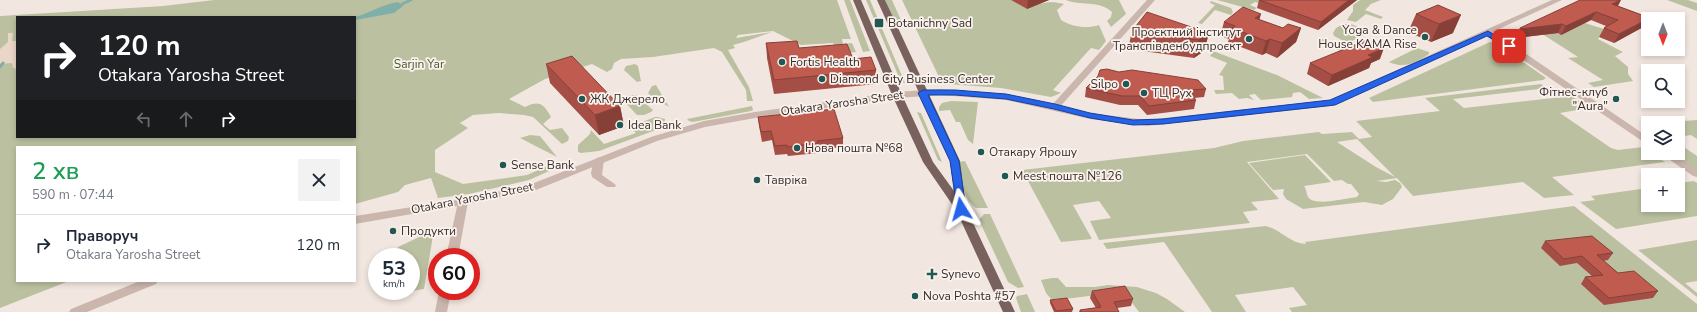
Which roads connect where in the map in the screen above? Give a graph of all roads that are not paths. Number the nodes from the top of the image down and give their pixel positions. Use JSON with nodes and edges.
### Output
{"nodes":[{"id":1,"x":857,"y":0,"type":"edge"},
{"id":2,"x":880,"y":0,"type":"edge"},
{"id":3,"x":1151,"y":0,"type":"edge"},
{"id":4,"x":1558,"y":0,"type":"edge"},
{"id":5,"x":1488,"y":33,"type":"junction"},
{"id":6,"x":923,"y":93,"type":"junction"},
{"id":7,"x":897,"y":95,"type":"junction"},
{"id":8,"x":1055,"y":107,"type":"junction"},
{"id":9,"x":1641,"y":136,"type":"edge"},
{"id":10,"x":599,"y":160,"type":"junction"},
{"id":11,"x":1676,"y":160,"type":"edge"},
{"id":12,"x":1697,"y":174,"type":"edge"},
{"id":13,"x":611,"y":185,"type":"dead end"},
{"id":14,"x":463,"y":202,"type":"junction"},
{"id":15,"x":961,"y":209,"type":"junction"},
{"id":16,"x":356,"y":220,"type":"edge"},
{"id":17,"x":454,"y":248,"type":"edge"},
{"id":18,"x":150,"y":282,"type":"edge"},
{"id":19,"x":443,"y":300,"type":"edge"},
{"id":20,"x":75,"y":312,"type":"edge"},
{"id":21,"x":441,"y":312,"type":"edge"},
{"id":22,"x":1008,"y":312,"type":"edge"}],
"edges":[{"from":1,"to":7,"type":"main road"},
{"from":2,"to":6,"type":"main road"},
{"from":3,"to":8,"type":"street"},
{"from":4,"to":5,"type":"street","name":"Otakara Yarosha Street"},
{"from":5,"to":8,"type":"street","name":"Otakara Yarosha Street"},
{"from":5,"to":9,"type":"street"},
{"from":6,"to":7,"type":"street","name":"Otakara Yarosha Street"},
{"from":6,"to":8,"type":"street","name":"Otakara Yarosha Street"},
{"from":6,"to":15,"type":"main road"},
{"from":7,"to":10,"type":"street","name":"Otakara Yarosha Street"},
{"from":7,"to":15,"type":"main road"},
{"from":10,"to":13,"type":"street"},
{"from":10,"to":14,"type":"street","name":"Otakara Yarosha Street"},
{"from":11,"to":12,"type":"street"},
{"from":14,"to":16,"type":"street","name":"Otakara Yarosha Street"},
{"from":14,"to":17,"type":"street"},
{"from":15,"to":22,"type":"main road"},
{"from":18,"to":20,"type":"street"},
{"from":19,"to":21,"type":"street"}]}
